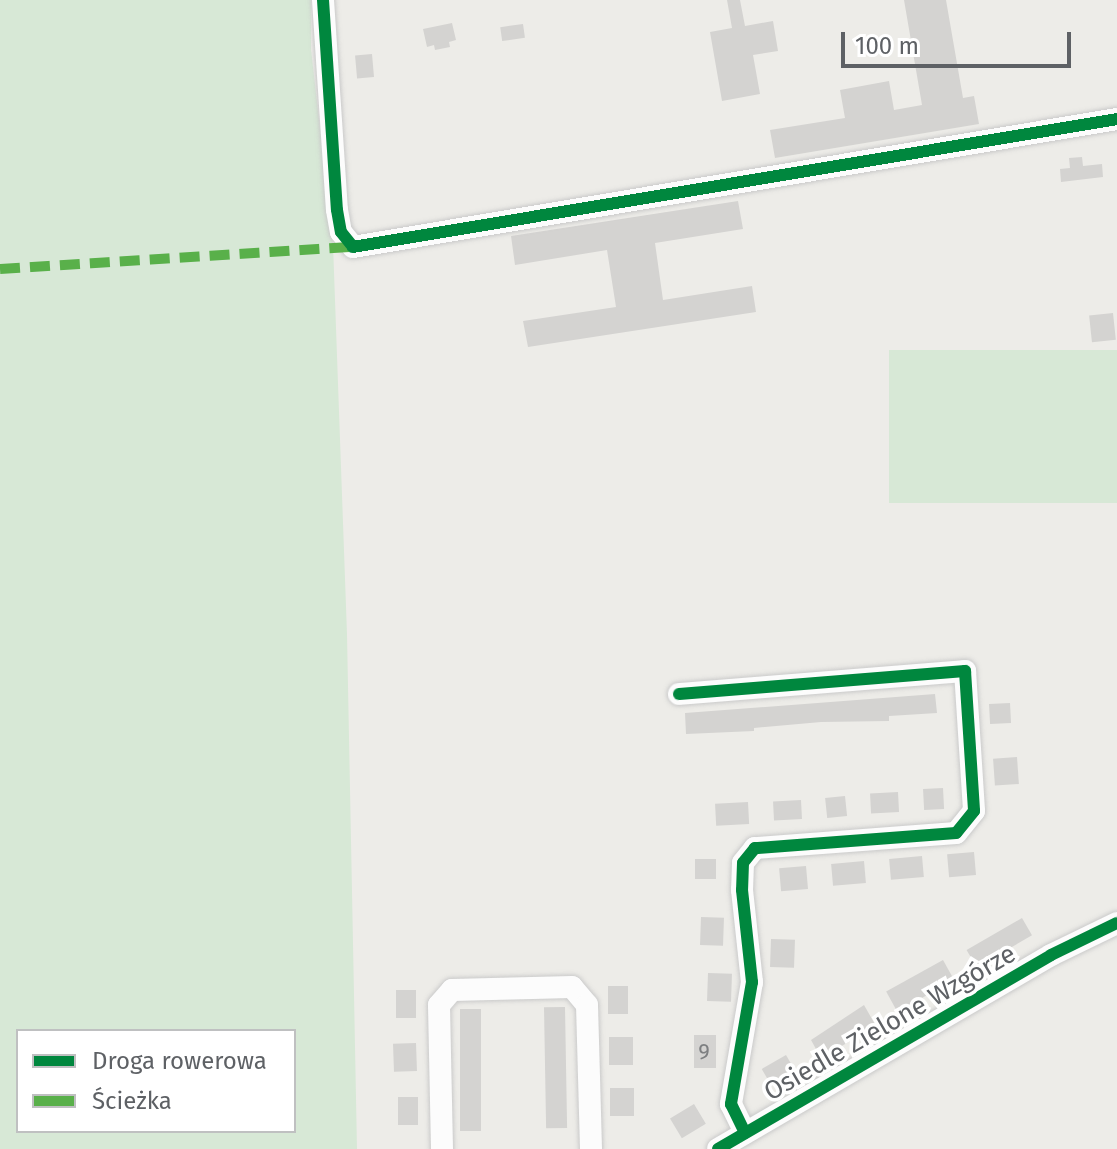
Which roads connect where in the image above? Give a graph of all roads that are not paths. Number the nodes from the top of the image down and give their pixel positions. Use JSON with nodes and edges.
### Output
{"nodes":[{"id":1,"x":323,"y":0,"type":"edge"},
{"id":2,"x":1117,"y":119,"type":"edge"},
{"id":3,"x":679,"y":694,"type":"dead end"},
{"id":4,"x":1117,"y":923,"type":"edge"},
{"id":5,"x":745,"y":1133,"type":"junction"},
{"id":6,"x":442,"y":1149,"type":"edge"},
{"id":7,"x":591,"y":1149,"type":"edge"},
{"id":8,"x":718,"y":1149,"type":"edge"}],
"edges":[{"from":1,"to":2,"type":"street"},
{"from":3,"to":5,"type":"street","name":"Osiedle Zielone Wzgórze"},
{"from":4,"to":5,"type":"street","name":"Osiedle Zielone Wzgórze"},
{"from":5,"to":8,"type":"street"},
{"from":6,"to":7,"type":"street"}]}
